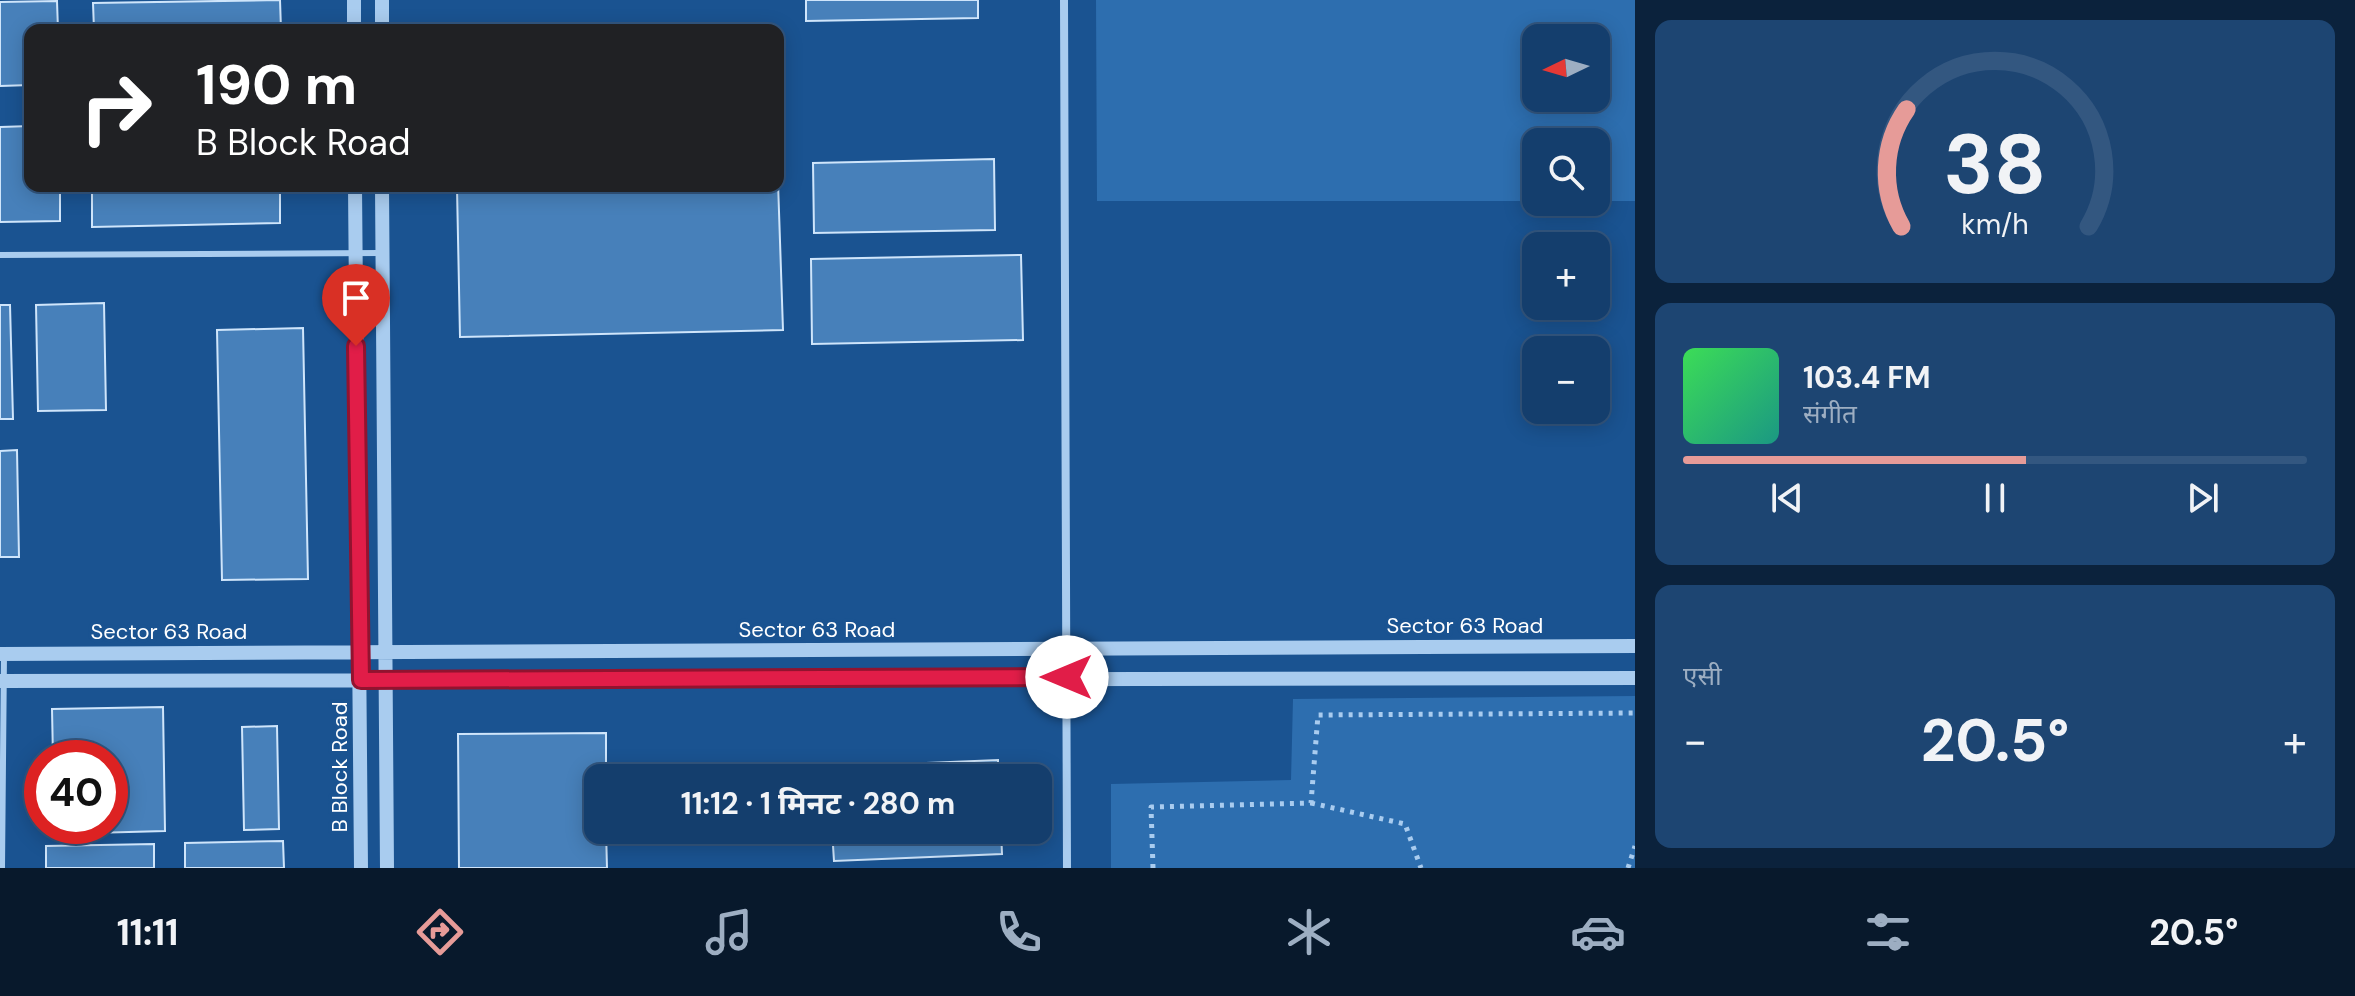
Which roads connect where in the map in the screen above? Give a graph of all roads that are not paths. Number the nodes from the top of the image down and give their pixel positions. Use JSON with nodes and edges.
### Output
{"nodes":[{"id":1,"x":354,"y":0,"type":"edge"},
{"id":2,"x":382,"y":0,"type":"edge"},
{"id":3,"x":1064,"y":0,"type":"edge"},
{"id":4,"x":354,"y":24,"type":"edge"},
{"id":5,"x":382,"y":24,"type":"edge"},
{"id":6,"x":355,"y":192,"type":"edge"},
{"id":7,"x":382,"y":192,"type":"edge"},
{"id":8,"x":383,"y":253,"type":"junction"},
{"id":9,"x":355,"y":254,"type":"junction"},
{"id":10,"x":0,"y":255,"type":"edge"},
{"id":11,"x":1635,"y":646,"type":"edge"},
{"id":12,"x":1067,"y":649,"type":"junction"},
{"id":13,"x":360,"y":653,"type":"junction"},
{"id":14,"x":386,"y":653,"type":"junction"},
{"id":15,"x":2,"y":654,"type":"edge"},
{"id":16,"x":1067,"y":677,"type":"junction"},
{"id":17,"x":1635,"y":678,"type":"edge"},
{"id":18,"x":361,"y":680,"type":"junction"},
{"id":19,"x":387,"y":680,"type":"junction"},
{"id":20,"x":2,"y":681,"type":"edge"},
{"id":21,"x":2,"y":868,"type":"edge"},
{"id":22,"x":361,"y":868,"type":"edge"},
{"id":23,"x":387,"y":868,"type":"edge"},
{"id":24,"x":1067,"y":868,"type":"edge"}],
"edges":[{"from":1,"to":4,"type":"street"},
{"from":2,"to":5,"type":"street"},
{"from":3,"to":12,"type":"street"},
{"from":6,"to":9,"type":"street","name":"B Block Road"},
{"from":7,"to":8,"type":"street"},
{"from":8,"to":9,"type":"lane"},
{"from":8,"to":14,"type":"street"},
{"from":9,"to":10,"type":"lane"},
{"from":9,"to":13,"type":"street","name":"B Block Road"},
{"from":11,"to":12,"type":"street","name":"Sector 63 Road"},
{"from":12,"to":14,"type":"street","name":"Sector 63 Road"},
{"from":12,"to":16,"type":"street"},
{"from":13,"to":14,"type":"street","name":"Sector 63 Road"},
{"from":13,"to":15,"type":"street","name":"Sector 63 Road"},
{"from":13,"to":18,"type":"street","name":"B Block Road"},
{"from":14,"to":19,"type":"street"},
{"from":15,"to":20,"type":"lane"},
{"from":16,"to":17,"type":"street"},
{"from":16,"to":19,"type":"street"},
{"from":16,"to":24,"type":"street"},
{"from":18,"to":19,"type":"street"},
{"from":18,"to":20,"type":"street"},
{"from":18,"to":22,"type":"street","name":"B Block Road"},
{"from":19,"to":23,"type":"street"},
{"from":20,"to":21,"type":"lane"}]}
